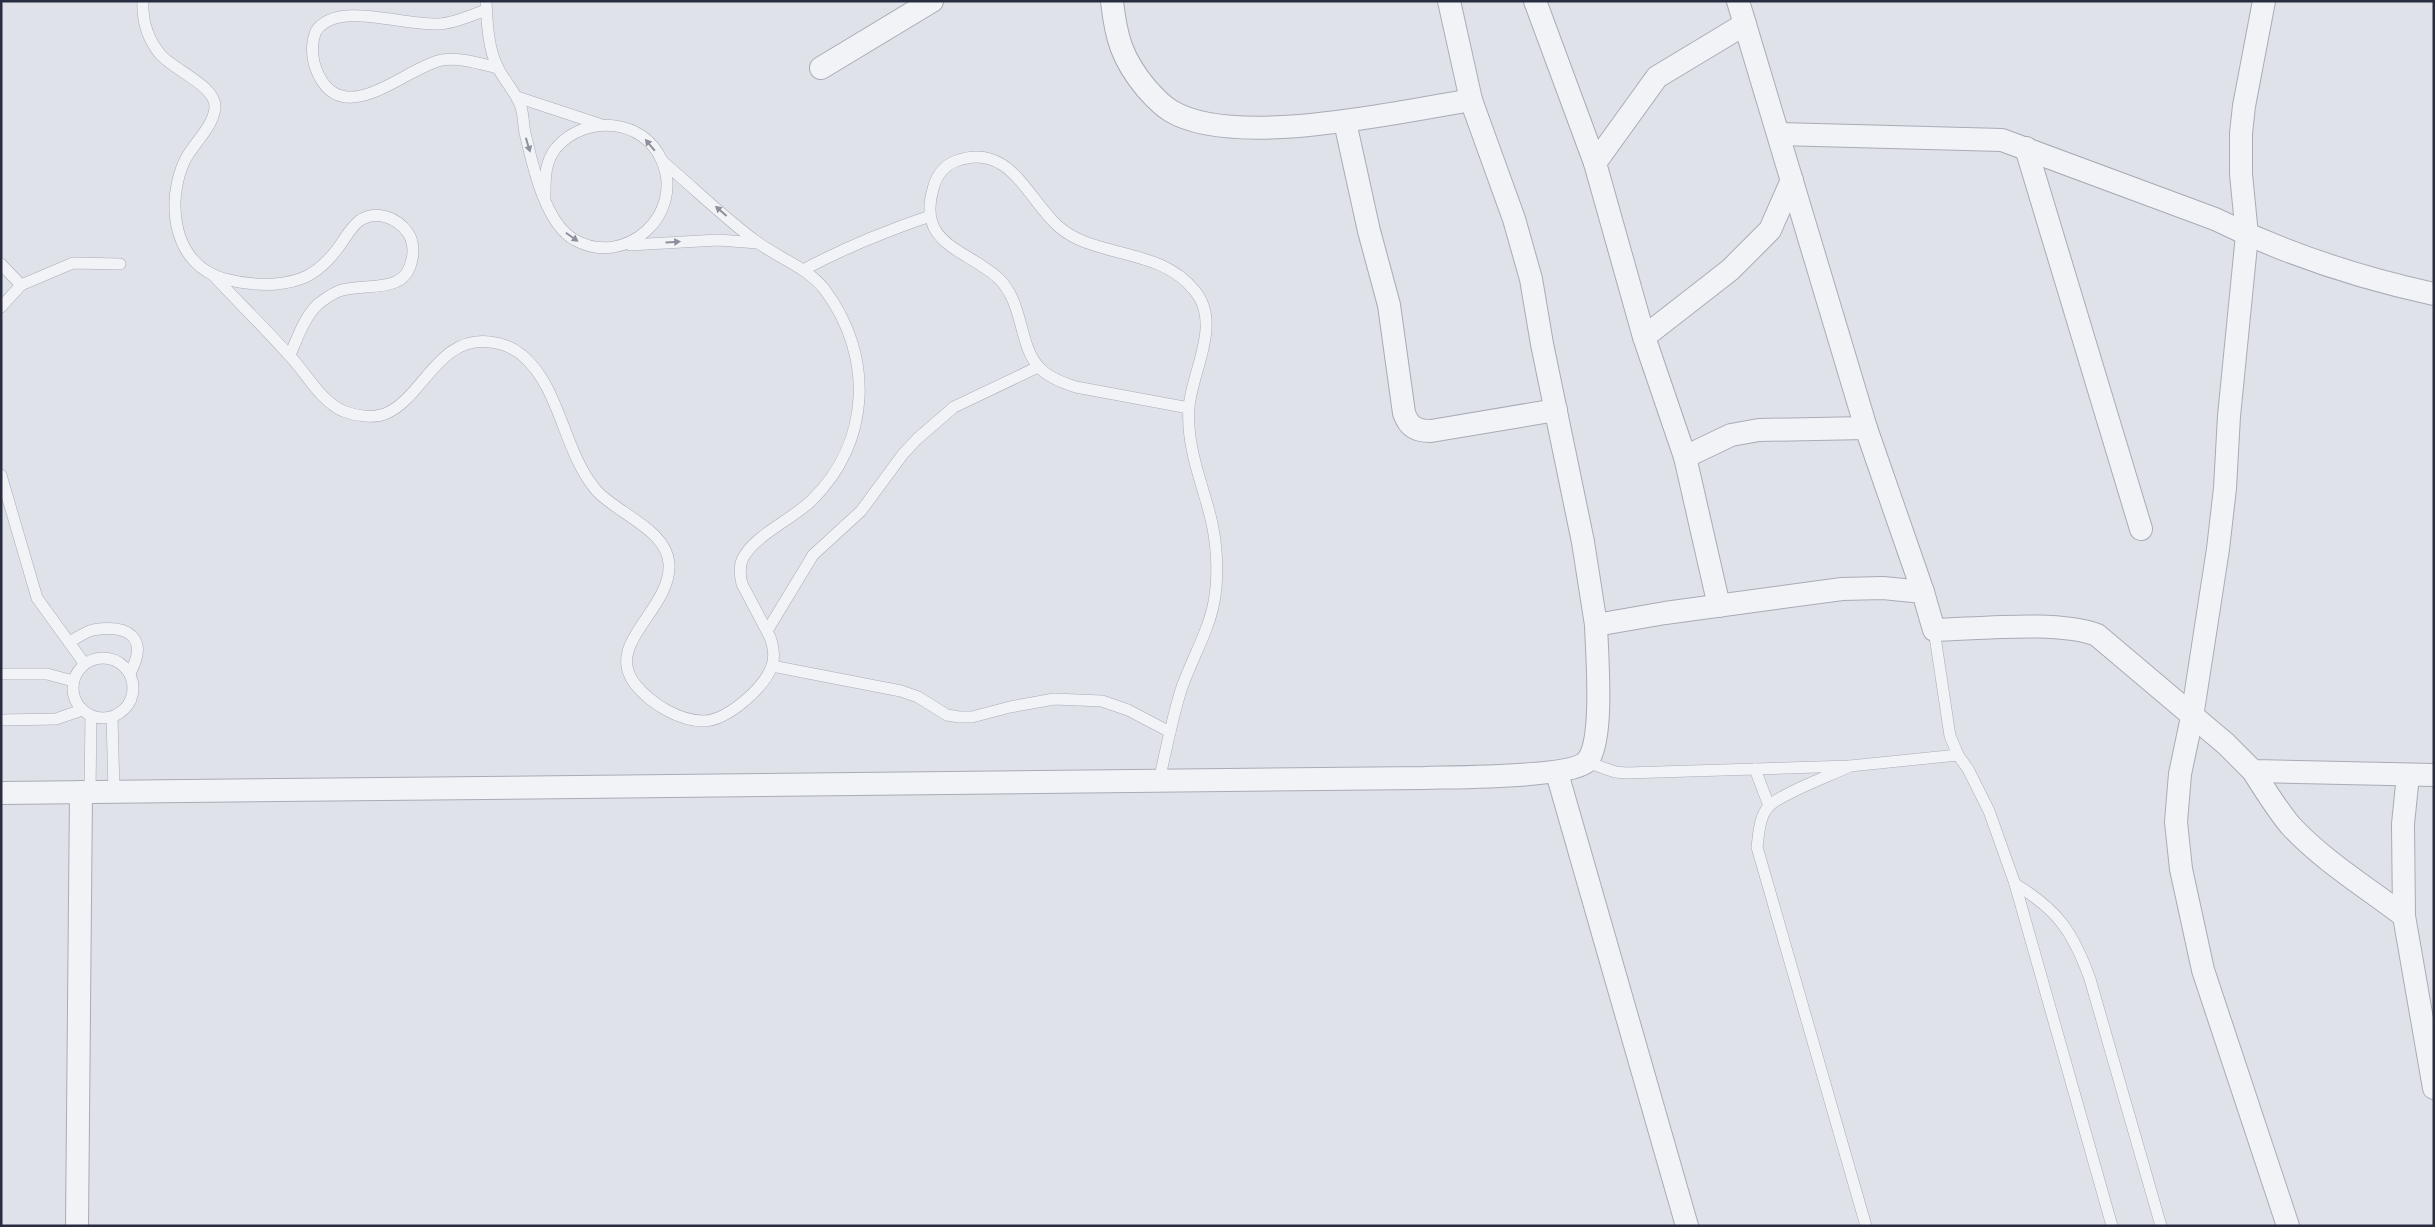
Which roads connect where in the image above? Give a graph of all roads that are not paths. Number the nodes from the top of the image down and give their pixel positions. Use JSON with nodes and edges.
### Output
{"nodes":[{"id":1,"x":144,"y":1,"type":"edge"},
{"id":2,"x":932,"y":1,"type":"edge"},
{"id":3,"x":1112,"y":1,"type":"edge"},
{"id":4,"x":1448,"y":1,"type":"edge"},
{"id":5,"x":1535,"y":1,"type":"edge"},
{"id":6,"x":1738,"y":1,"type":"edge"},
{"id":7,"x":2264,"y":1,"type":"edge"},
{"id":8,"x":486,"y":6,"type":"edge"},
{"id":9,"x":1745,"y":24,"type":"junction"},
{"id":10,"x":498,"y":68,"type":"junction"},
{"id":11,"x":822,"y":68,"type":"dead end"},
{"id":12,"x":517,"y":97,"type":"junction"},
{"id":13,"x":1471,"y":100,"type":"junction"},
{"id":14,"x":1345,"y":122,"type":"junction"},
{"id":15,"x":600,"y":124,"type":"junction"},
{"id":16,"x":1778,"y":134,"type":"junction"},
{"id":17,"x":2026,"y":148,"type":"junction"},
{"id":18,"x":662,"y":161,"type":"junction"},
{"id":19,"x":1595,"y":163,"type":"junction"},
{"id":20,"x":1792,"y":180,"type":"junction"},
{"id":21,"x":545,"y":199,"type":"junction"},
{"id":22,"x":930,"y":216,"type":"junction"},
{"id":23,"x":2246,"y":235,"type":"junction"},
{"id":24,"x":758,"y":243,"type":"junction"},
{"id":25,"x":624,"y":246,"type":"junction"},
{"id":26,"x":1,"y":264,"type":"edge"},
{"id":27,"x":120,"y":264,"type":"dead end"},
{"id":28,"x":803,"y":270,"type":"junction"},
{"id":29,"x":212,"y":274,"type":"junction"},
{"id":30,"x":21,"y":285,"type":"junction"},
{"id":31,"x":2434,"y":294,"type":"edge"},
{"id":32,"x":1,"y":307,"type":"edge"},
{"id":33,"x":1644,"y":337,"type":"junction"},
{"id":34,"x":290,"y":355,"type":"junction"},
{"id":35,"x":1038,"y":366,"type":"junction"},
{"id":36,"x":1189,"y":408,"type":"junction"},
{"id":37,"x":1556,"y":410,"type":"junction"},
{"id":38,"x":1866,"y":428,"type":"junction"},
{"id":39,"x":1684,"y":457,"type":"junction"},
{"id":40,"x":1,"y":475,"type":"edge"},
{"id":41,"x":2141,"y":529,"type":"dead end"},
{"id":42,"x":1923,"y":592,"type":"junction"},
{"id":43,"x":1719,"y":606,"type":"junction"},
{"id":44,"x":1596,"y":626,"type":"junction"},
{"id":45,"x":1934,"y":630,"type":"junction"},
{"id":46,"x":767,"y":631,"type":"junction"},
{"id":47,"x":69,"y":642,"type":"junction"},
{"id":48,"x":84,"y":663,"type":"junction"},
{"id":49,"x":772,"y":666,"type":"junction"},
{"id":50,"x":130,"y":673,"type":"junction"},
{"id":51,"x":1,"y":674,"type":"edge"},
{"id":52,"x":73,"y":681,"type":"junction"},
{"id":53,"x":87,"y":713,"type":"junction"},
{"id":54,"x":112,"y":717,"type":"junction"},
{"id":55,"x":2192,"y":717,"type":"junction"},
{"id":56,"x":1,"y":720,"type":"edge"},
{"id":57,"x":1170,"y":732,"type":"junction"},
{"id":58,"x":1958,"y":755,"type":"junction"},
{"id":59,"x":1587,"y":762,"type":"junction"},
{"id":60,"x":1850,"y":766,"type":"junction"},
{"id":61,"x":1755,"y":769,"type":"junction"},
{"id":62,"x":2253,"y":771,"type":"junction"},
{"id":63,"x":1557,"y":773,"type":"junction"},
{"id":64,"x":2408,"y":775,"type":"junction"},
{"id":65,"x":2434,"y":775,"type":"edge"},
{"id":66,"x":1159,"y":781,"type":"junction"},
{"id":67,"x":114,"y":791,"type":"junction"},
{"id":68,"x":86,"y":792,"type":"junction"},
{"id":69,"x":1,"y":793,"type":"edge"},
{"id":70,"x":1769,"y":806,"type":"junction"},
{"id":71,"x":2015,"y":884,"type":"junction"},
{"id":72,"x":2404,"y":916,"type":"junction"},
{"id":73,"x":2434,"y":1088,"type":"edge"},
{"id":74,"x":77,"y":1226,"type":"edge"},
{"id":75,"x":1686,"y":1226,"type":"edge"},
{"id":76,"x":1866,"y":1226,"type":"edge"},
{"id":77,"x":2112,"y":1226,"type":"edge"},
{"id":78,"x":2161,"y":1226,"type":"edge"},
{"id":79,"x":2288,"y":1226,"type":"edge"}],
"edges":[{"from":1,"to":29,"type":"lane"},
{"from":2,"to":11,"type":"street"},
{"from":3,"to":14,"type":"street"},
{"from":4,"to":13,"type":"street"},
{"from":5,"to":19,"type":"street"},
{"from":6,"to":9,"type":"street"},
{"from":7,"to":23,"type":"street"},
{"from":8,"to":10,"type":"lane"},
{"from":8,"to":10,"type":"lane"},
{"from":9,"to":16,"type":"street"},
{"from":9,"to":19,"type":"street"},
{"from":10,"to":12,"type":"lane"},
{"from":12,"to":15,"type":"lane"},
{"from":12,"to":21,"type":"lane","one_way":true},
{"from":13,"to":14,"type":"street"},
{"from":13,"to":37,"type":"street"},
{"from":14,"to":37,"type":"street"},
{"from":18,"to":15,"type":"lane","one_way":true},
{"from":15,"to":21,"type":"lane"},
{"from":16,"to":17,"type":"street"},
{"from":16,"to":20,"type":"street"},
{"from":17,"to":23,"type":"street"},
{"from":17,"to":41,"type":"street"},
{"from":24,"to":18,"type":"lane","one_way":true},
{"from":18,"to":25,"type":"lane"},
{"from":19,"to":33,"type":"street"},
{"from":20,"to":33,"type":"street"},
{"from":20,"to":38,"type":"street"},
{"from":21,"to":25,"type":"lane","one_way":true},
{"from":22,"to":28,"type":"lane"},
{"from":22,"to":35,"type":"lane"},
{"from":22,"to":36,"type":"lane"},
{"from":23,"to":31,"type":"street"},
{"from":23,"to":55,"type":"street"},
{"from":25,"to":24,"type":"lane","one_way":true},
{"from":24,"to":28,"type":"lane"},
{"from":26,"to":30,"type":"lane"},
{"from":27,"to":30,"type":"lane"},
{"from":28,"to":46,"type":"lane"},
{"from":29,"to":34,"type":"lane"},
{"from":29,"to":34,"type":"lane"},
{"from":30,"to":32,"type":"lane"},
{"from":33,"to":39,"type":"street"},
{"from":34,"to":49,"type":"lane"},
{"from":35,"to":36,"type":"lane"},
{"from":35,"to":46,"type":"lane"},
{"from":36,"to":57,"type":"lane"},
{"from":37,"to":44,"type":"street"},
{"from":38,"to":39,"type":"street"},
{"from":38,"to":42,"type":"street"},
{"from":39,"to":43,"type":"street"},
{"from":40,"to":47,"type":"lane"},
{"from":42,"to":43,"type":"street"},
{"from":42,"to":45,"type":"street"},
{"from":43,"to":44,"type":"street"},
{"from":44,"to":59,"type":"street"},
{"from":45,"to":55,"type":"street"},
{"from":45,"to":58,"type":"lane"},
{"from":46,"to":49,"type":"lane"},
{"from":47,"to":48,"type":"lane"},
{"from":47,"to":50,"type":"lane"},
{"from":48,"to":50,"type":"lane"},
{"from":48,"to":52,"type":"lane"},
{"from":49,"to":57,"type":"lane"},
{"from":50,"to":54,"type":"lane"},
{"from":51,"to":52,"type":"lane"},
{"from":52,"to":53,"type":"lane"},
{"from":53,"to":54,"type":"lane"},
{"from":53,"to":56,"type":"lane"},
{"from":53,"to":68,"type":"lane"},
{"from":54,"to":67,"type":"lane"},
{"from":55,"to":62,"type":"street"},
{"from":55,"to":79,"type":"street"},
{"from":57,"to":66,"type":"lane"},
{"from":58,"to":60,"type":"lane"},
{"from":58,"to":71,"type":"lane"},
{"from":59,"to":61,"type":"lane"},
{"from":59,"to":63,"type":"street"},
{"from":60,"to":61,"type":"lane"},
{"from":60,"to":70,"type":"lane"},
{"from":61,"to":70,"type":"lane"},
{"from":62,"to":64,"type":"street"},
{"from":62,"to":72,"type":"street"},
{"from":63,"to":66,"type":"street"},
{"from":63,"to":75,"type":"street"},
{"from":64,"to":65,"type":"street"},
{"from":64,"to":72,"type":"street"},
{"from":66,"to":67,"type":"street"},
{"from":67,"to":68,"type":"street"},
{"from":68,"to":69,"type":"street"},
{"from":68,"to":74,"type":"street"},
{"from":70,"to":76,"type":"lane"},
{"from":71,"to":77,"type":"lane"},
{"from":71,"to":78,"type":"lane"},
{"from":72,"to":73,"type":"street"}]}
